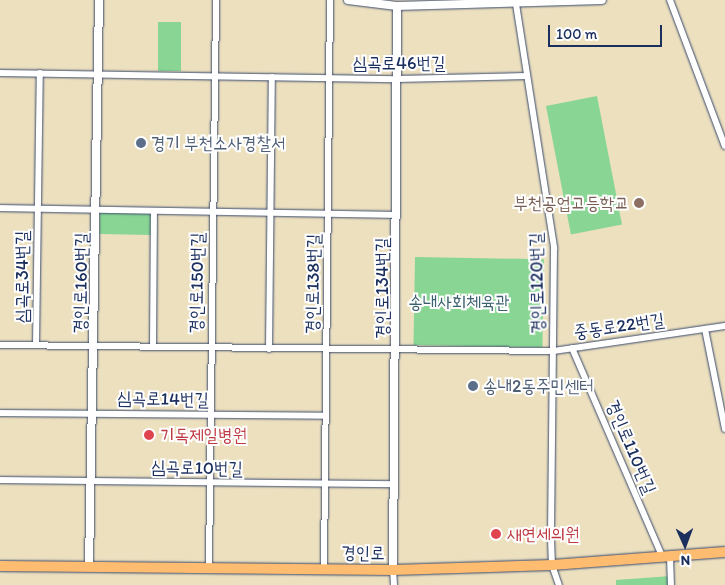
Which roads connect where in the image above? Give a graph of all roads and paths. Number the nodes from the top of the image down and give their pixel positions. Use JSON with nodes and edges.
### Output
{"nodes":[{"id":1,"x":99,"y":0,"type":"edge"},
{"id":2,"x":216,"y":0,"type":"edge"},
{"id":3,"x":330,"y":0,"type":"edge"},
{"id":4,"x":348,"y":0,"type":"edge"},
{"id":5,"x":602,"y":0,"type":"edge"},
{"id":6,"x":670,"y":0,"type":"edge"},
{"id":7,"x":553,"y":1,"type":"edge"},
{"id":8,"x":516,"y":4,"type":"junction"},
{"id":9,"x":397,"y":6,"type":"junction"},
{"id":10,"x":0,"y":72,"type":"edge"},
{"id":11,"x":40,"y":73,"type":"junction"},
{"id":12,"x":98,"y":74,"type":"junction"},
{"id":13,"x":215,"y":76,"type":"junction"},
{"id":14,"x":527,"y":76,"type":"junction"},
{"id":15,"x":272,"y":77,"type":"junction"},
{"id":16,"x":330,"y":78,"type":"junction"},
{"id":17,"x":397,"y":79,"type":"junction"},
{"id":18,"x":725,"y":146,"type":"edge"},
{"id":19,"x":0,"y":208,"type":"edge"},
{"id":20,"x":37,"y":209,"type":"junction"},
{"id":21,"x":97,"y":210,"type":"junction"},
{"id":22,"x":154,"y":211,"type":"junction"},
{"id":23,"x":213,"y":212,"type":"junction"},
{"id":24,"x":271,"y":213,"type":"junction"},
{"id":25,"x":330,"y":214,"type":"junction"},
{"id":26,"x":397,"y":215,"type":"junction"},
{"id":27,"x":725,"y":326,"type":"edge"},
{"id":28,"x":705,"y":329,"type":"junction"},
{"id":29,"x":0,"y":345,"type":"edge"},
{"id":30,"x":36,"y":345,"type":"junction"},
{"id":31,"x":94,"y":346,"type":"junction"},
{"id":32,"x":153,"y":347,"type":"junction"},
{"id":33,"x":211,"y":348,"type":"junction"},
{"id":34,"x":269,"y":348,"type":"junction"},
{"id":35,"x":572,"y":348,"type":"junction"},
{"id":36,"x":327,"y":350,"type":"junction"},
{"id":37,"x":397,"y":351,"type":"junction"},
{"id":38,"x":553,"y":351,"type":"junction"},
{"id":39,"x":0,"y":413,"type":"edge"},
{"id":40,"x":93,"y":414,"type":"junction"},
{"id":41,"x":210,"y":415,"type":"junction"},
{"id":42,"x":326,"y":416,"type":"junction"},
{"id":43,"x":725,"y":429,"type":"edge"},
{"id":44,"x":0,"y":480,"type":"edge"},
{"id":45,"x":91,"y":482,"type":"junction"},
{"id":46,"x":210,"y":483,"type":"junction"},
{"id":47,"x":326,"y":484,"type":"junction"},
{"id":48,"x":394,"y":484,"type":"junction"},
{"id":49,"x":725,"y":552,"type":"edge"},
{"id":50,"x":666,"y":557,"type":"junction"},
{"id":51,"x":552,"y":565,"type":"junction"},
{"id":52,"x":0,"y":566,"type":"edge"},
{"id":53,"x":89,"y":567,"type":"junction"},
{"id":54,"x":209,"y":567,"type":"junction"},
{"id":55,"x":324,"y":569,"type":"junction"},
{"id":56,"x":393,"y":570,"type":"junction"},
{"id":57,"x":394,"y":585,"type":"edge"},
{"id":58,"x":559,"y":585,"type":"edge"},
{"id":59,"x":671,"y":585,"type":"edge"}],
"edges":[{"from":1,"to":12,"type":"street","name":"경인로160번길"},
{"from":2,"to":13,"type":"street","name":"경인로150번길"},
{"from":3,"to":16,"type":"street","name":"경인로138번길"},
{"from":4,"to":9,"type":"street"},
{"from":5,"to":7,"type":"street"},
{"from":6,"to":18,"type":"street"},
{"from":7,"to":8,"type":"street"},
{"from":8,"to":9,"type":"street"},
{"from":8,"to":14,"type":"street","name":"경인로120번길"},
{"from":9,"to":17,"type":"street","name":"경인로134번길"},
{"from":10,"to":11,"type":"street","name":"심곡로46번길"},
{"from":11,"to":12,"type":"street","name":"심곡로46번길"},
{"from":11,"to":20,"type":"street"},
{"from":12,"to":13,"type":"street","name":"심곡로46번길"},
{"from":12,"to":21,"type":"street","name":"경인로160번길"},
{"from":13,"to":15,"type":"street","name":"심곡로46번길"},
{"from":13,"to":23,"type":"street","name":"경인로150번길"},
{"from":14,"to":17,"type":"street","name":"심곡로46번길"},
{"from":14,"to":38,"type":"street","name":"경인로120번길"},
{"from":15,"to":16,"type":"street","name":"심곡로46번길"},
{"from":15,"to":24,"type":"street"},
{"from":16,"to":17,"type":"street","name":"심곡로46번길"},
{"from":16,"to":25,"type":"street","name":"경인로138번길"},
{"from":17,"to":26,"type":"street","name":"경인로134번길"},
{"from":19,"to":20,"type":"street","name":"심곡로34번길"},
{"from":20,"to":21,"type":"street","name":"심곡로34번길"},
{"from":20,"to":30,"type":"street","name":"심곡로34번길"},
{"from":21,"to":22,"type":"street","name":"심곡로34번길"},
{"from":21,"to":31,"type":"street","name":"경인로160번길"},
{"from":22,"to":23,"type":"street","name":"심곡로34번길"},
{"from":22,"to":32,"type":"street"},
{"from":23,"to":24,"type":"street","name":"심곡로34번길"},
{"from":23,"to":33,"type":"street","name":"경인로150번길"},
{"from":24,"to":25,"type":"street","name":"심곡로34번길"},
{"from":24,"to":34,"type":"street"},
{"from":25,"to":26,"type":"street","name":"심곡로34번길"},
{"from":25,"to":36,"type":"street","name":"경인로138번길"},
{"from":26,"to":37,"type":"street","name":"경인로134번길"},
{"from":27,"to":28,"type":"street","name":"중동로22번길"},
{"from":28,"to":35,"type":"street","name":"중동로22번길"},
{"from":28,"to":43,"type":"street"},
{"from":29,"to":30,"type":"street","name":"중동로22번길"},
{"from":30,"to":31,"type":"street","name":"중동로22번길"},
{"from":31,"to":32,"type":"street","name":"중동로22번길"},
{"from":31,"to":40,"type":"street","name":"경인로160번길"},
{"from":32,"to":33,"type":"street","name":"중동로22번길"},
{"from":33,"to":34,"type":"street","name":"중동로22번길"},
{"from":33,"to":41,"type":"street","name":"경인로150번길"},
{"from":34,"to":36,"type":"street","name":"중동로22번길"},
{"from":35,"to":38,"type":"street","name":"중동로22번길"},
{"from":35,"to":50,"type":"street","name":"경인로110번길"},
{"from":36,"to":37,"type":"street","name":"중동로22번길"},
{"from":36,"to":42,"type":"street","name":"경인로138번길"},
{"from":37,"to":38,"type":"street","name":"중동로22번길"},
{"from":37,"to":48,"type":"street","name":"경인로134번길"},
{"from":38,"to":51,"type":"street","name":"경인로120번길"},
{"from":39,"to":40,"type":"street","name":"심곡로14번길"},
{"from":40,"to":41,"type":"street","name":"심곡로14번길"},
{"from":40,"to":45,"type":"street","name":"경인로160번길"},
{"from":41,"to":42,"type":"street","name":"심곡로14번길"},
{"from":41,"to":46,"type":"street","name":"경인로150번길"},
{"from":42,"to":47,"type":"street","name":"경인로138번길"},
{"from":44,"to":45,"type":"street","name":"심곡로10번길"},
{"from":45,"to":46,"type":"street","name":"심곡로10번길"},
{"from":45,"to":53,"type":"street","name":"경인로160번길"},
{"from":46,"to":47,"type":"street","name":"심곡로10번길"},
{"from":46,"to":54,"type":"street","name":"경인로150번길"},
{"from":47,"to":48,"type":"street","name":"심곡로10번길"},
{"from":47,"to":55,"type":"street","name":"경인로138번길"},
{"from":48,"to":56,"type":"street","name":"경인로134번길"},
{"from":49,"to":50,"type":"main road","name":"경인로"},
{"from":50,"to":51,"type":"main road","name":"경인로"},
{"from":50,"to":59,"type":"street"},
{"from":51,"to":56,"type":"main road","name":"경인로"},
{"from":51,"to":58,"type":"street","name":"경인로120번길"},
{"from":52,"to":53,"type":"main road","name":"경인로"},
{"from":53,"to":54,"type":"main road","name":"경인로"},
{"from":54,"to":55,"type":"main road","name":"경인로"},
{"from":55,"to":56,"type":"main road","name":"경인로"},
{"from":56,"to":57,"type":"street"}]}
